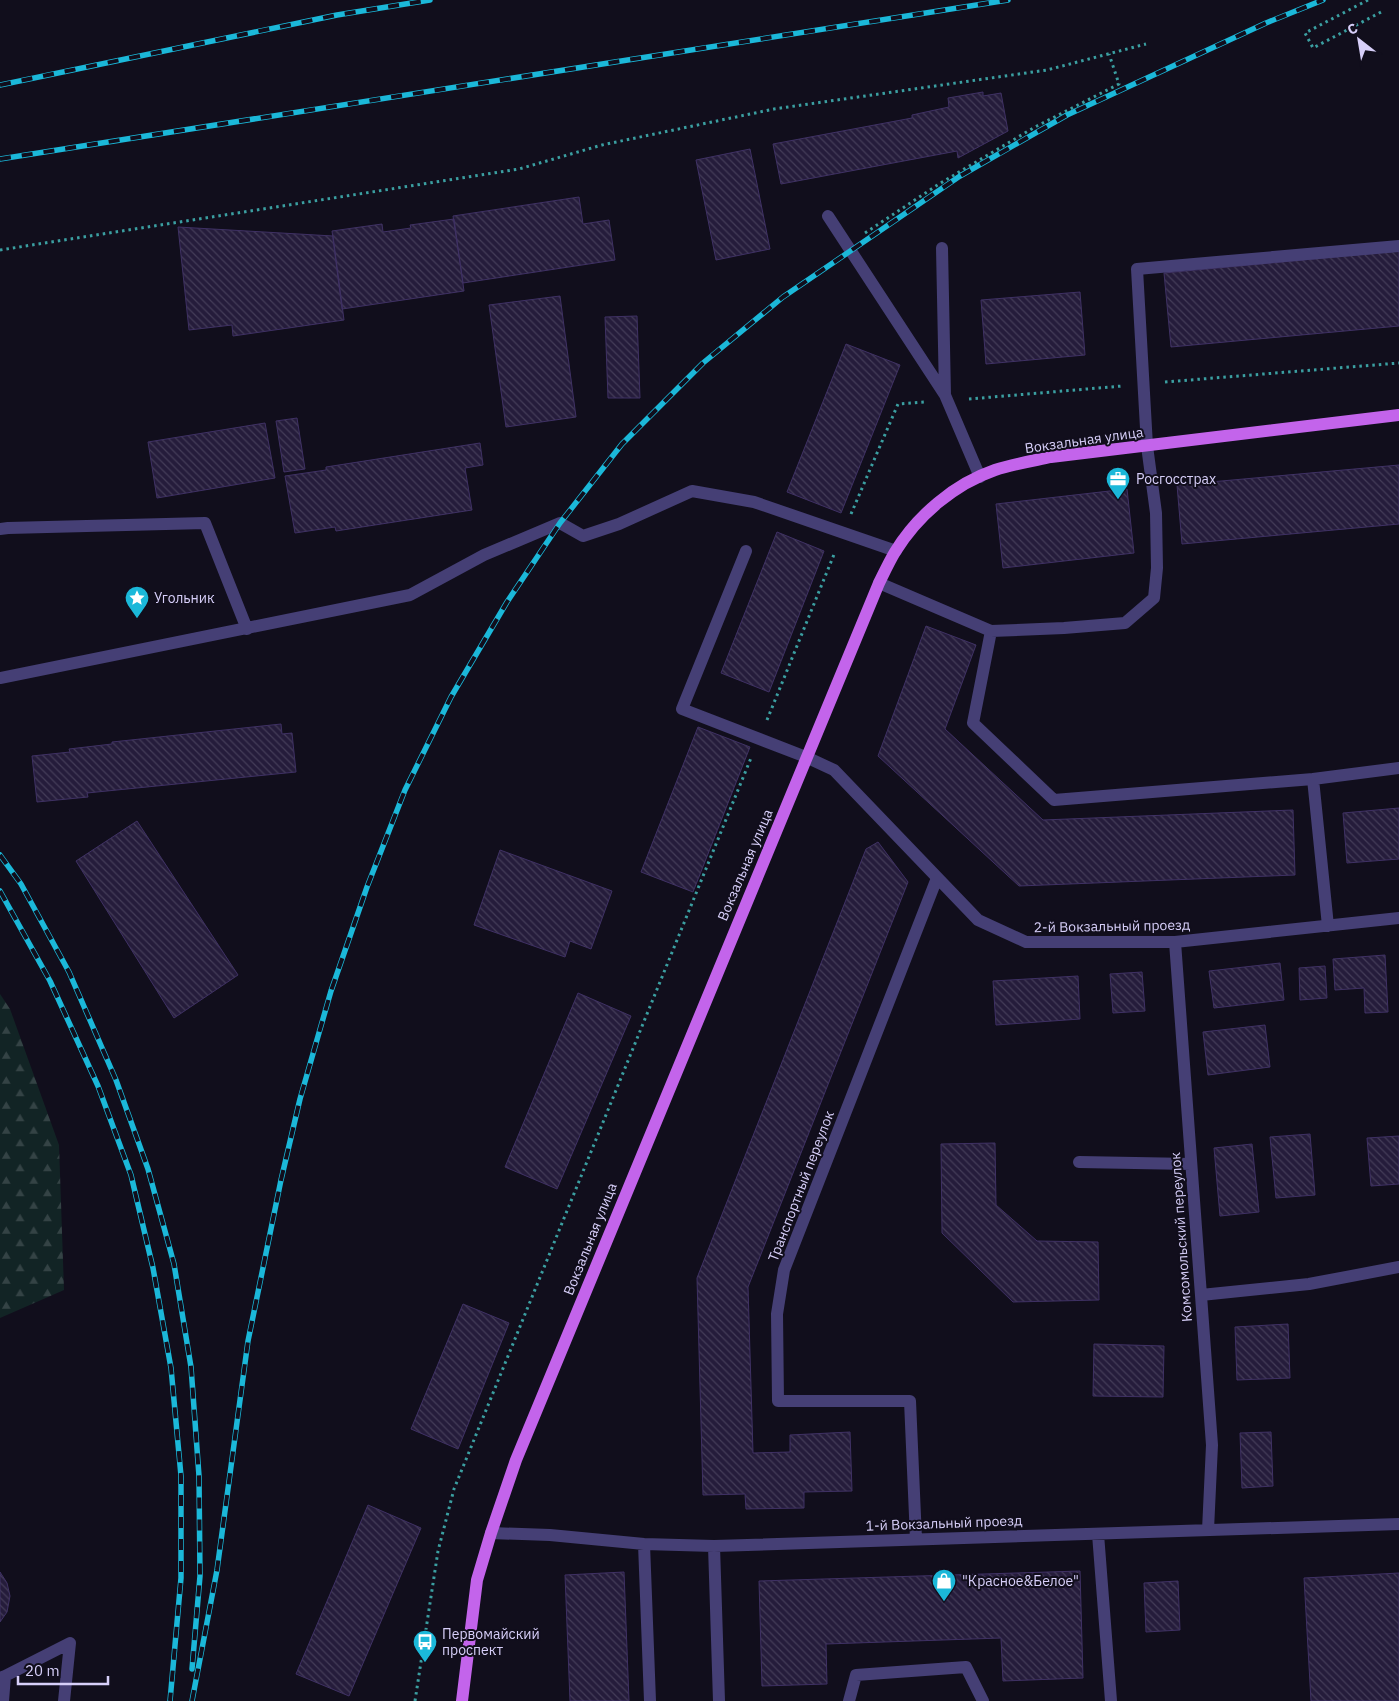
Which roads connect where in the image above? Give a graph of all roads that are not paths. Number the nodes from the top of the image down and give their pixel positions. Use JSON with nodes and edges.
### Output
{"nodes":[{"id":1,"x":828,"y":216,"type":"dead end"},
{"id":2,"x":1399,"y":246,"type":"edge"},
{"id":3,"x":942,"y":248,"type":"dead end"},
{"id":4,"x":945,"y":395,"type":"junction"},
{"id":5,"x":1399,"y":415,"type":"edge"},
{"id":6,"x":1147,"y":446,"type":"junction"},
{"id":7,"x":980,"y":477,"type":"junction"},
{"id":8,"x":0,"y":529,"type":"edge"},
{"id":9,"x":746,"y":551,"type":"dead end"},
{"id":10,"x":896,"y":551,"type":"junction"},
{"id":11,"x":879,"y":583,"type":"junction"},
{"id":12,"x":247,"y":629,"type":"junction"},
{"id":13,"x":991,"y":630,"type":"junction"},
{"id":14,"x":0,"y":678,"type":"edge"},
{"id":15,"x":806,"y":757,"type":"junction"},
{"id":16,"x":1399,"y":768,"type":"edge"},
{"id":17,"x":1313,"y":779,"type":"junction"},
{"id":18,"x":937,"y":878,"type":"junction"},
{"id":19,"x":1399,"y":918,"type":"edge"},
{"id":20,"x":1328,"y":926,"type":"junction"},
{"id":21,"x":1175,"y":942,"type":"junction"},
{"id":22,"x":1080,"y":1162,"type":"dead end"},
{"id":23,"x":1191,"y":1164,"type":"junction"},
{"id":24,"x":1399,"y":1267,"type":"edge"},
{"id":25,"x":1201,"y":1295,"type":"junction"},
{"id":26,"x":1399,"y":1524,"type":"edge"},
{"id":27,"x":1208,"y":1530,"type":"junction"},
{"id":28,"x":491,"y":1533,"type":"junction"},
{"id":29,"x":1098,"y":1534,"type":"junction"},
{"id":30,"x":916,"y":1539,"type":"junction"},
{"id":31,"x":644,"y":1544,"type":"junction"},
{"id":32,"x":714,"y":1546,"type":"junction"},
{"id":33,"x":2,"y":1677,"type":"edge"},
{"id":34,"x":3,"y":1701,"type":"edge"},
{"id":35,"x":64,"y":1701,"type":"edge"},
{"id":36,"x":462,"y":1701,"type":"edge"},
{"id":37,"x":650,"y":1701,"type":"edge"},
{"id":38,"x":719,"y":1701,"type":"edge"},
{"id":39,"x":849,"y":1701,"type":"edge"},
{"id":40,"x":983,"y":1701,"type":"edge"},
{"id":41,"x":1111,"y":1701,"type":"edge"}],
"edges":[{"from":1,"to":4,"type":"street"},
{"from":2,"to":6,"type":"street"},
{"from":3,"to":4,"type":"street"},
{"from":4,"to":7,"type":"street"},
{"from":5,"to":6,"type":"main road","name":"Вокзальная улица"},
{"from":6,"to":7,"type":"main road","name":"Вокзальная улица"},
{"from":6,"to":13,"type":"street"},
{"from":7,"to":10,"type":"main road","name":"Вокзальная улица"},
{"from":8,"to":12,"type":"street"},
{"from":9,"to":15,"type":"street","name":"2-й Вокзальный проезд"},
{"from":10,"to":11,"type":"main road","name":"Вокзальная улица"},
{"from":10,"to":12,"type":"street"},
{"from":11,"to":13,"type":"street"},
{"from":11,"to":15,"type":"main road","name":"Вокзальная улица"},
{"from":12,"to":14,"type":"street"},
{"from":13,"to":17,"type":"street"},
{"from":15,"to":18,"type":"street","name":"2-й Вокзальный проезд"},
{"from":15,"to":28,"type":"main road","name":"Вокзальная улица"},
{"from":16,"to":17,"type":"street"},
{"from":17,"to":20,"type":"street"},
{"from":18,"to":21,"type":"street","name":"2-й Вокзальный проезд"},
{"from":18,"to":30,"type":"street","name":"Транспортный переулок"},
{"from":19,"to":20,"type":"street","name":"2-й Вокзальный проезд"},
{"from":20,"to":21,"type":"street","name":"2-й Вокзальный проезд"},
{"from":21,"to":23,"type":"street","name":"Комсомольский переулок"},
{"from":22,"to":23,"type":"street"},
{"from":23,"to":25,"type":"street","name":"Комсомольский переулок"},
{"from":24,"to":25,"type":"street"},
{"from":25,"to":27,"type":"street","name":"Комсомольский переулок"},
{"from":26,"to":27,"type":"street","name":"1-й Вокзальный проезд"},
{"from":27,"to":29,"type":"street","name":"1-й Вокзальный проезд"},
{"from":28,"to":31,"type":"street","name":"1-й Вокзальный проезд"},
{"from":28,"to":36,"type":"main road","name":"Вокзальная улица"},
{"from":29,"to":30,"type":"street","name":"1-й Вокзальный проезд"},
{"from":29,"to":41,"type":"street"},
{"from":30,"to":32,"type":"street","name":"1-й Вокзальный проезд"},
{"from":31,"to":32,"type":"street","name":"1-й Вокзальный проезд"},
{"from":31,"to":37,"type":"street"},
{"from":32,"to":38,"type":"street"},
{"from":33,"to":34,"type":"street"},
{"from":33,"to":35,"type":"street"},
{"from":39,"to":40,"type":"street"}]}
